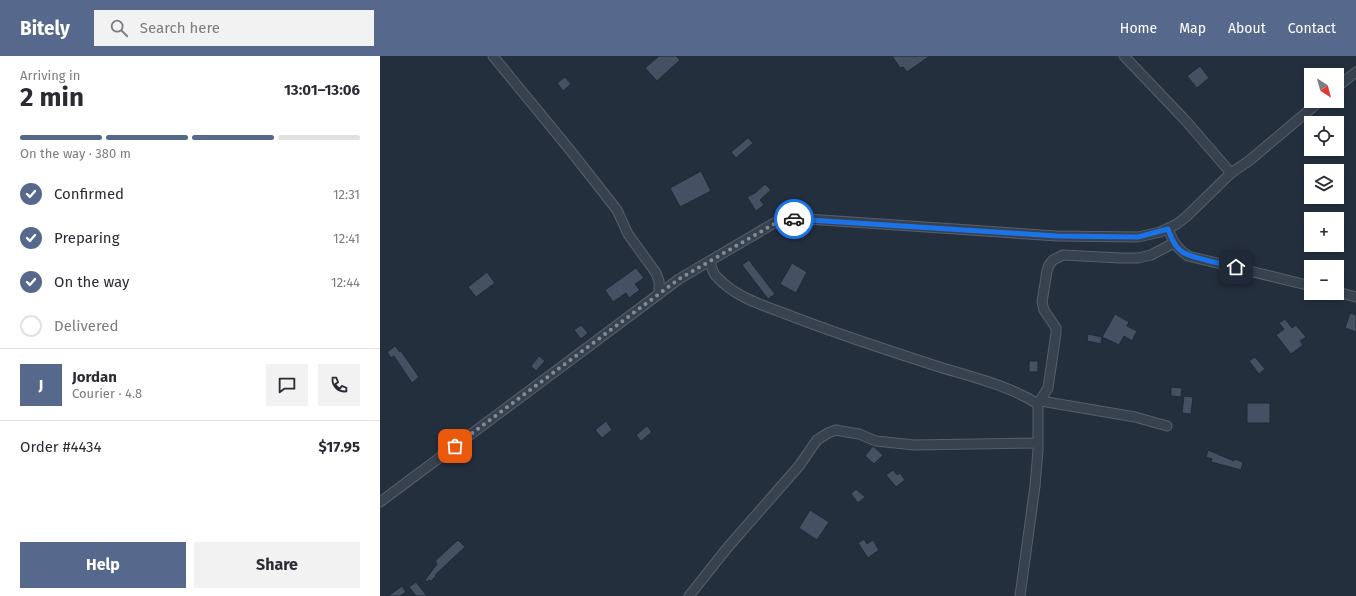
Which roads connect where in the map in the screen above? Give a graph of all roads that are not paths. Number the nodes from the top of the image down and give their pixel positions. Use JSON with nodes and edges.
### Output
{"nodes":[{"id":1,"x":493,"y":56,"type":"edge"},
{"id":2,"x":1124,"y":56,"type":"edge"},
{"id":3,"x":1356,"y":72,"type":"edge"},
{"id":4,"x":1344,"y":82,"type":"edge"},
{"id":5,"x":1312,"y":108,"type":"edge"},
{"id":6,"x":1231,"y":173,"type":"junction"},
{"id":7,"x":1168,"y":229,"type":"junction"},
{"id":8,"x":1174,"y":243,"type":"junction"},
{"id":9,"x":710,"y":261,"type":"junction"},
{"id":10,"x":1304,"y":284,"type":"edge"},
{"id":11,"x":659,"y":294,"type":"junction"},
{"id":12,"x":1344,"y":294,"type":"edge"},
{"id":13,"x":1356,"y":297,"type":"edge"},
{"id":14,"x":1040,"y":402,"type":"junction"},
{"id":15,"x":1167,"y":426,"type":"dead end"},
{"id":16,"x":1038,"y":443,"type":"junction"},
{"id":17,"x":380,"y":502,"type":"edge"},
{"id":18,"x":689,"y":596,"type":"edge"},
{"id":19,"x":1020,"y":596,"type":"edge"}],
"edges":[{"from":1,"to":11,"type":"street"},
{"from":2,"to":6,"type":"street"},
{"from":3,"to":4,"type":"street"},
{"from":5,"to":6,"type":"street"},
{"from":6,"to":7,"type":"street"},
{"from":7,"to":8,"type":"street"},
{"from":7,"to":9,"type":"street"},
{"from":8,"to":10,"type":"street"},
{"from":8,"to":14,"type":"street"},
{"from":9,"to":11,"type":"street"},
{"from":9,"to":14,"type":"street"},
{"from":11,"to":17,"type":"street"},
{"from":12,"to":13,"type":"street"},
{"from":14,"to":15,"type":"street"},
{"from":14,"to":16,"type":"street"},
{"from":16,"to":18,"type":"street"},
{"from":16,"to":19,"type":"street"}]}
